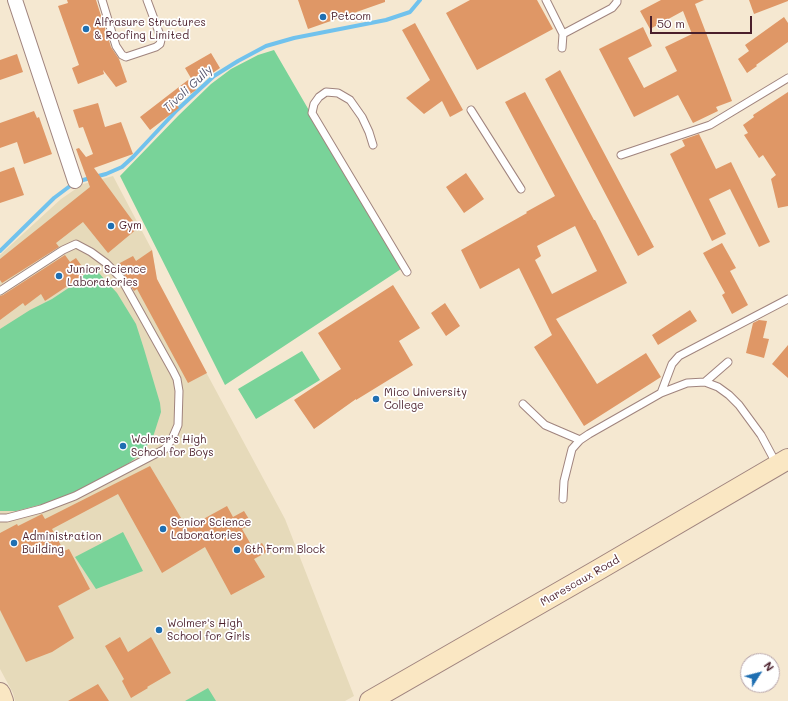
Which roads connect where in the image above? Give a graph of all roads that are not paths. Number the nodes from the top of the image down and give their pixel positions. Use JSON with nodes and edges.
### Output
{"nodes":[{"id":1,"x":15,"y":0,"type":"edge"},
{"id":2,"x":102,"y":0,"type":"edge"},
{"id":3,"x":147,"y":0,"type":"edge"},
{"id":4,"x":546,"y":0,"type":"edge"},
{"id":5,"x":617,"y":0,"type":"edge"},
{"id":6,"x":563,"y":34,"type":"junction"},
{"id":7,"x":562,"y":48,"type":"dead end"},
{"id":8,"x":788,"y":78,"type":"edge"},
{"id":9,"x":471,"y":110,"type":"dead end"},
{"id":10,"x":373,"y":145,"type":"dead end"},
{"id":11,"x":621,"y":155,"type":"dead end"},
{"id":12,"x":75,"y":182,"type":"dead end"},
{"id":13,"x":521,"y":190,"type":"dead end"},
{"id":14,"x":407,"y":272,"type":"dead end"},
{"id":15,"x":0,"y":291,"type":"edge"},
{"id":16,"x":788,"y":300,"type":"edge"},
{"id":17,"x":728,"y":362,"type":"dead end"},
{"id":18,"x":705,"y":382,"type":"junction"},
{"id":19,"x":661,"y":393,"type":"junction"},
{"id":20,"x":523,"y":404,"type":"dead end"},
{"id":21,"x":580,"y":440,"type":"junction"},
{"id":22,"x":782,"y":462,"type":"edge"},
{"id":23,"x":563,"y":499,"type":"dead end"},
{"id":24,"x":0,"y":518,"type":"edge"},
{"id":25,"x":0,"y":693,"type":"edge"},
{"id":26,"x":3,"y":701,"type":"edge"},
{"id":27,"x":370,"y":701,"type":"edge"}],
"edges":[{"from":1,"to":12,"type":"street"},
{"from":2,"to":3,"type":"lane"},
{"from":4,"to":6,"type":"lane"},
{"from":5,"to":6,"type":"lane"},
{"from":6,"to":7,"type":"lane"},
{"from":8,"to":11,"type":"lane"},
{"from":9,"to":13,"type":"lane"},
{"from":10,"to":14,"type":"lane"},
{"from":15,"to":24,"type":"lane"},
{"from":16,"to":19,"type":"lane"},
{"from":17,"to":18,"type":"lane"},
{"from":18,"to":19,"type":"lane"},
{"from":18,"to":22,"type":"lane"},
{"from":19,"to":21,"type":"lane"},
{"from":20,"to":21,"type":"lane"},
{"from":21,"to":23,"type":"lane"},
{"from":22,"to":27,"type":"main road","name":"Marescaux Road"},
{"from":25,"to":26,"type":"main road"}]}
